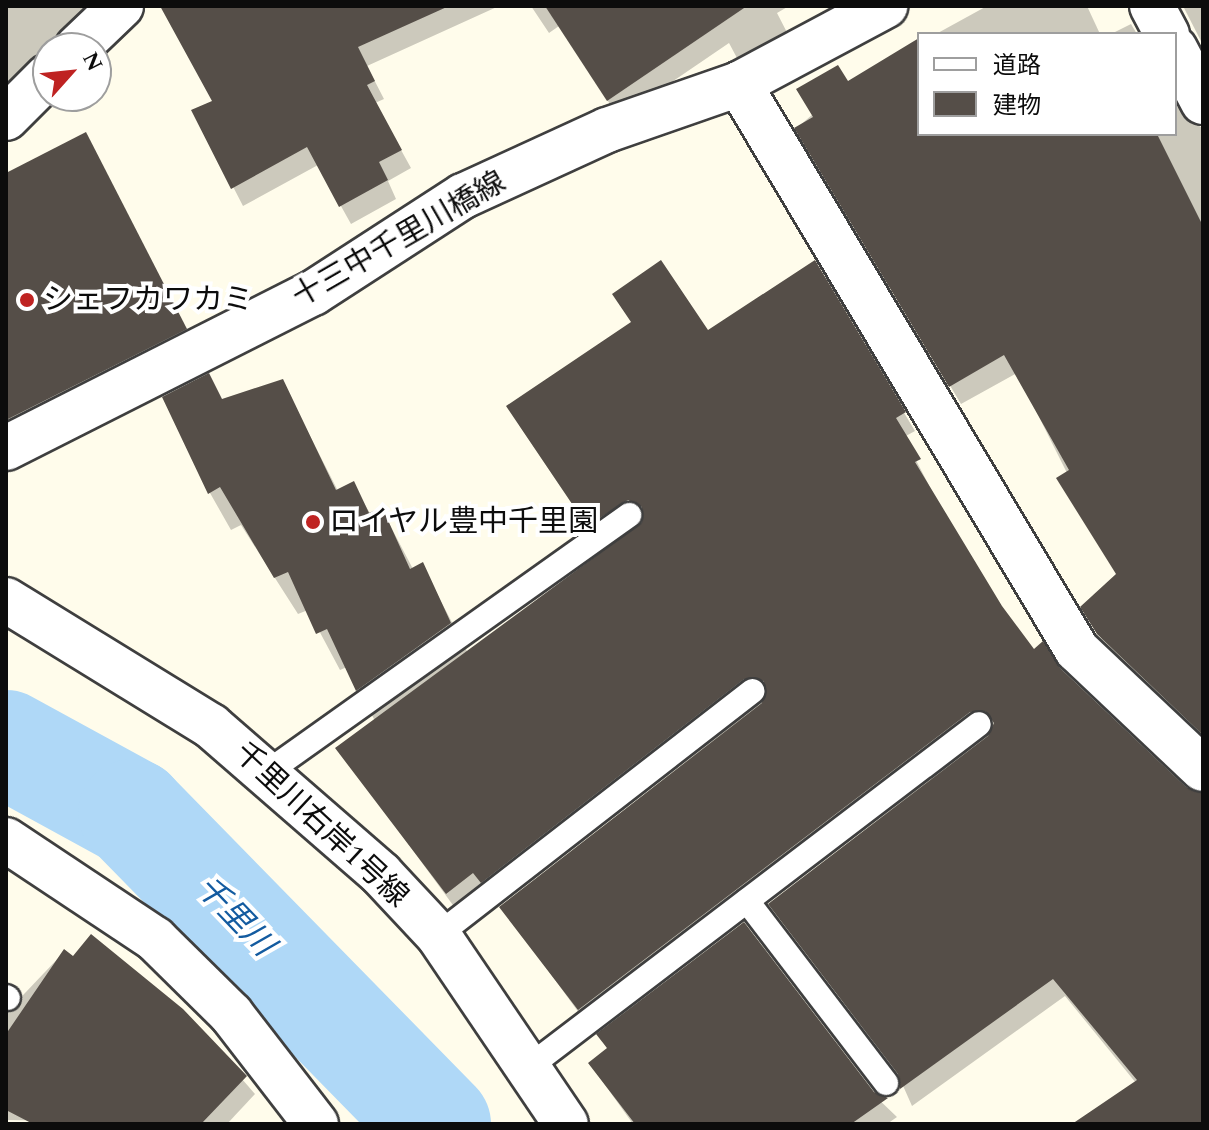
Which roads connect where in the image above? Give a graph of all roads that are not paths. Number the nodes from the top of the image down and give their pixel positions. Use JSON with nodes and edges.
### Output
{"nodes":[{"id":1,"x":121,"y":6,"type":"edge"},
{"id":2,"x":885,"y":6,"type":"edge"},
{"id":3,"x":1152,"y":6,"type":"edge"},
{"id":4,"x":94,"y":32,"type":"edge"},
{"id":5,"x":1166,"y":32,"type":"edge"},
{"id":6,"x":1177,"y":53,"type":"edge"},
{"id":7,"x":739,"y":84,"type":"junction"},
{"id":8,"x":32,"y":92,"type":"edge"},
{"id":9,"x":1203,"y":102,"type":"edge"},
{"id":10,"x":6,"y":118,"type":"edge"},
{"id":11,"x":6,"y":448,"type":"edge"},
{"id":12,"x":629,"y":515,"type":"dead end"},
{"id":13,"x":6,"y":600,"type":"edge"},
{"id":14,"x":753,"y":691,"type":"dead end"},
{"id":15,"x":979,"y":724,"type":"dead end"},
{"id":16,"x":1203,"y":769,"type":"edge"},
{"id":17,"x":269,"y":771,"type":"junction"},
{"id":18,"x":6,"y":840,"type":"edge"},
{"id":19,"x":747,"y":901,"type":"junction"},
{"id":20,"x":438,"y":935,"type":"junction"},
{"id":21,"x":530,"y":1066,"type":"junction"},
{"id":22,"x":886,"y":1083,"type":"dead end"},
{"id":23,"x":316,"y":1124,"type":"edge"},
{"id":24,"x":566,"y":1124,"type":"edge"}],
"edges":[{"from":1,"to":4,"type":"street"},
{"from":2,"to":7,"type":"street","name":"十三中千里川橋線"},
{"from":3,"to":5,"type":"street"},
{"from":6,"to":9,"type":"street"},
{"from":7,"to":11,"type":"street","name":"十三中千里川橋線"},
{"from":7,"to":16,"type":"street"},
{"from":8,"to":10,"type":"street"},
{"from":12,"to":17,"type":"lane"},
{"from":13,"to":17,"type":"street","name":"千里川右岸1号線"},
{"from":14,"to":20,"type":"lane"},
{"from":15,"to":19,"type":"lane"},
{"from":17,"to":20,"type":"street","name":"千里川右岸1号線"},
{"from":18,"to":23,"type":"street"},
{"from":19,"to":21,"type":"lane"},
{"from":19,"to":22,"type":"lane"},
{"from":20,"to":21,"type":"street","name":"千里川右岸1号線"},
{"from":21,"to":24,"type":"street","name":"千里川右岸1号線"}]}
